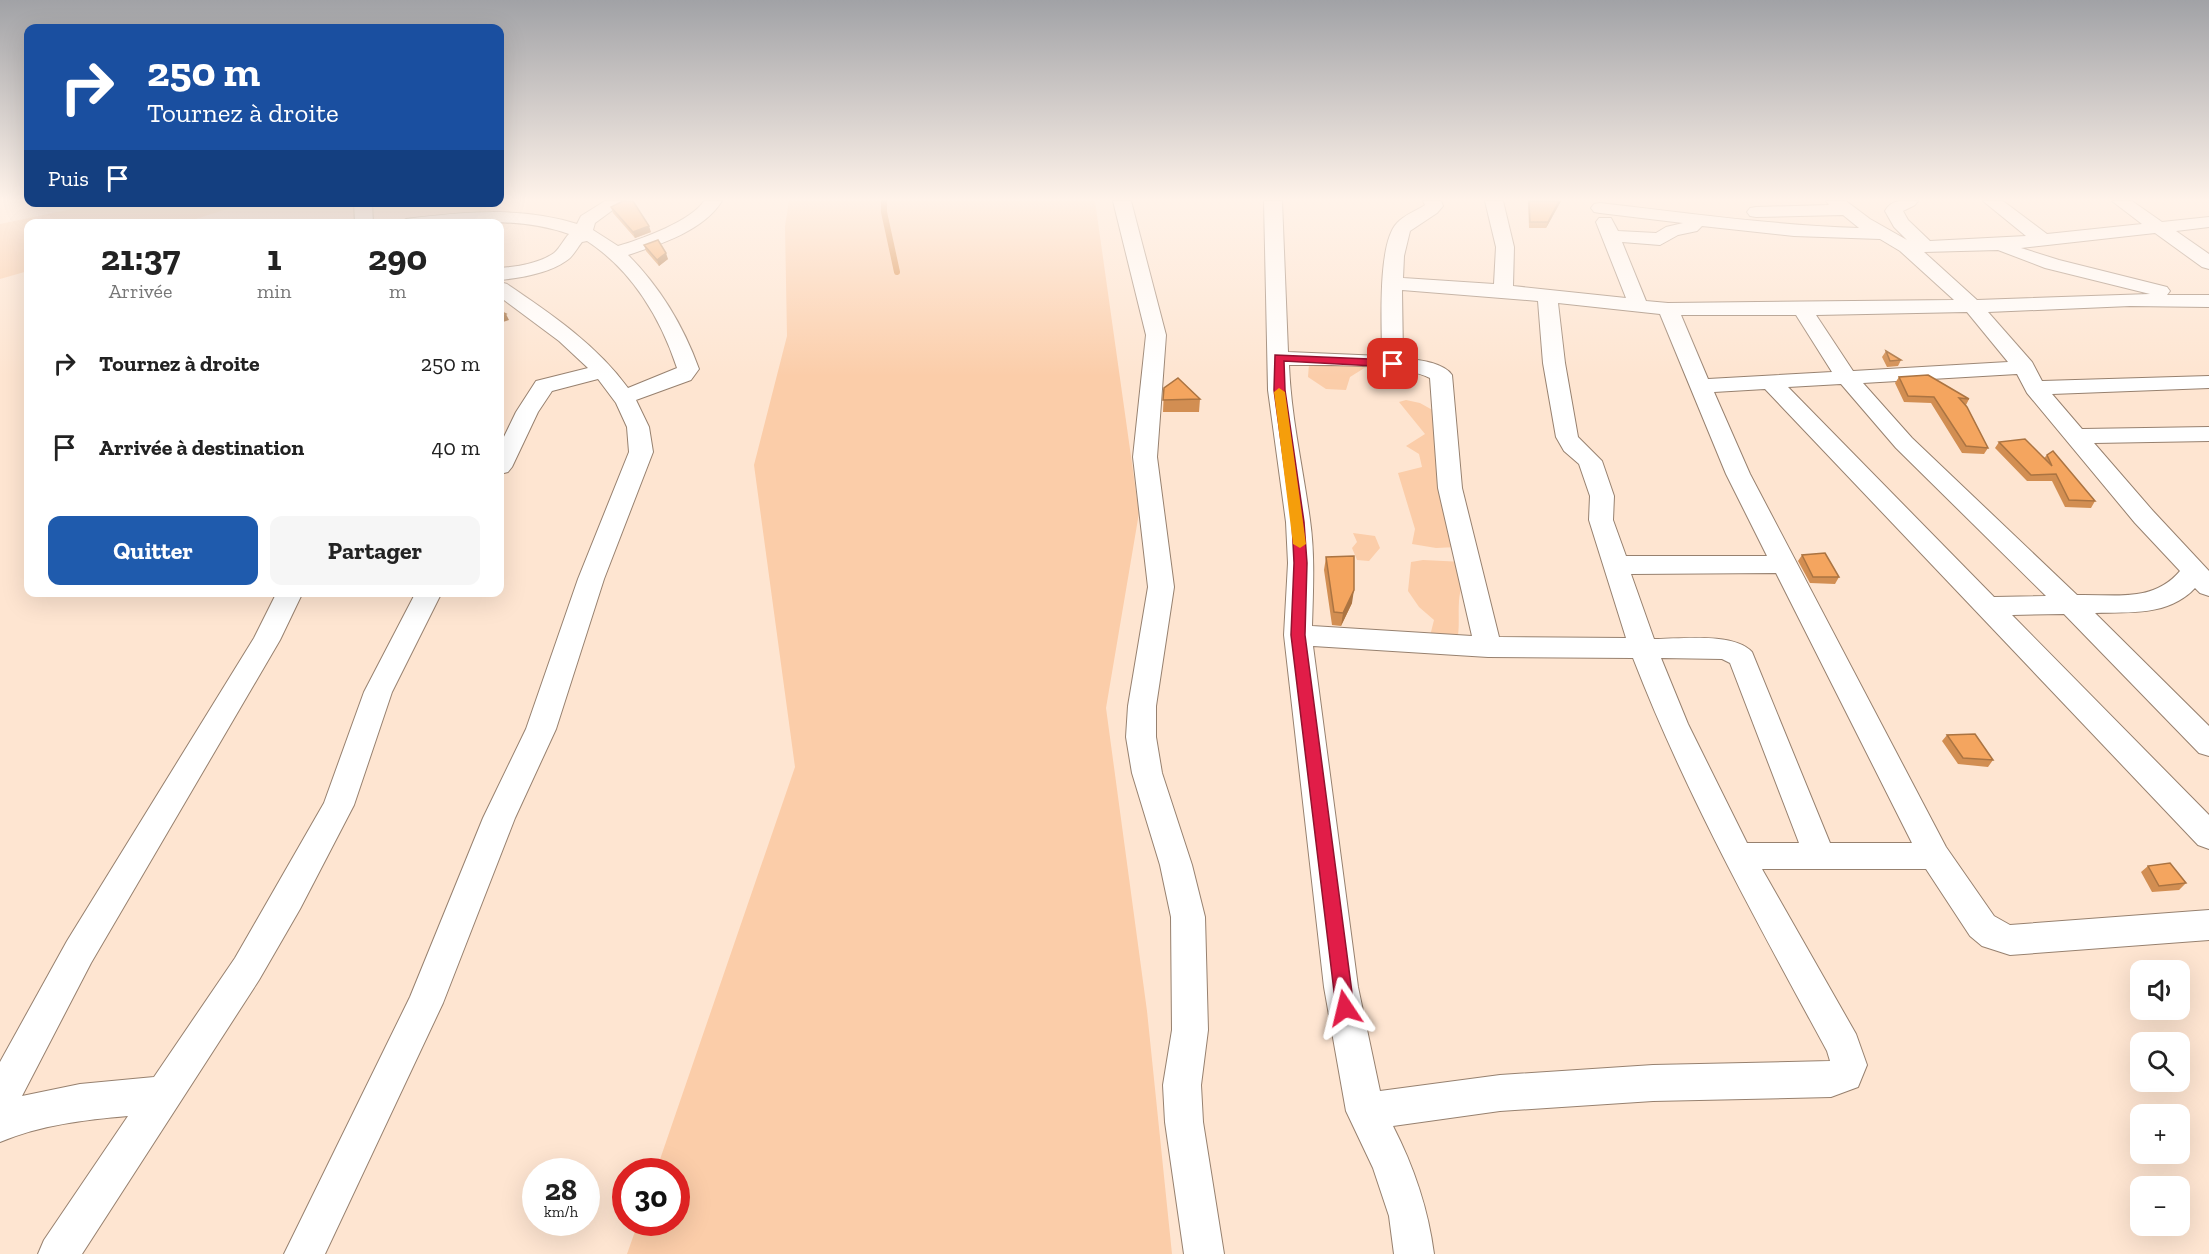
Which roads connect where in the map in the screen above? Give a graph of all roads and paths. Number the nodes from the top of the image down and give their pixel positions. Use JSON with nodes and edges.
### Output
{"nodes":[{"id":1,"x":555,"y":260,"type":"edge"},
{"id":2,"x":622,"y":260,"type":"edge"},
{"id":3,"x":1137,"y":260,"type":"edge"},
{"id":4,"x":1275,"y":260,"type":"edge"},
{"id":5,"x":1395,"y":260,"type":"edge"},
{"id":6,"x":1504,"y":260,"type":"edge"},
{"id":7,"x":1620,"y":260,"type":"edge"},
{"id":8,"x":1929,"y":260,"type":"edge"},
{"id":9,"x":2039,"y":260,"type":"edge"},
{"id":10,"x":504,"y":274,"type":"edge"},
{"id":11,"x":1393,"y":283,"type":"junction"},
{"id":12,"x":504,"y":291,"type":"edge"},
{"id":13,"x":1503,"y":291,"type":"junction"},
{"id":14,"x":1547,"y":296,"type":"junction"},
{"id":15,"x":2205,"y":301,"type":"edge"},
{"id":16,"x":1972,"y":306,"type":"junction"},
{"id":17,"x":1639,"y":307,"type":"junction"},
{"id":18,"x":1668,"y":309,"type":"junction"},
{"id":19,"x":1802,"y":309,"type":"junction"},
{"id":20,"x":1278,"y":358,"type":"junction"},
{"id":21,"x":1393,"y":364,"type":"junction"},
{"id":22,"x":2024,"y":367,"type":"junction"},
{"id":23,"x":602,"y":371,"type":"junction"},
{"id":24,"x":1846,"y":377,"type":"junction"},
{"id":25,"x":1771,"y":382,"type":"junction"},
{"id":26,"x":2209,"y":382,"type":"edge"},
{"id":27,"x":1700,"y":386,"type":"junction"},
{"id":28,"x":2035,"y":388,"type":"junction"},
{"id":29,"x":623,"y":397,"type":"junction"},
{"id":30,"x":2209,"y":434,"type":"edge"},
{"id":31,"x":2077,"y":436,"type":"junction"},
{"id":32,"x":504,"y":459,"type":"edge"},
{"id":33,"x":1784,"y":564,"type":"junction"},
{"id":34,"x":1616,"y":565,"type":"junction"},
{"id":35,"x":2202,"y":579,"type":"edge"},
{"id":36,"x":288,"y":597,"type":"edge"},
{"id":37,"x":426,"y":597,"type":"edge"},
{"id":38,"x":2070,"y":604,"type":"junction"},
{"id":39,"x":1987,"y":606,"type":"junction"},
{"id":40,"x":1298,"y":635,"type":"junction"},
{"id":41,"x":1488,"y":647,"type":"junction"},
{"id":42,"x":1643,"y":648,"type":"junction"},
{"id":43,"x":2209,"y":745,"type":"edge"},
{"id":44,"x":2209,"y":836,"type":"edge"},
{"id":45,"x":1819,"y":854,"type":"junction"},
{"id":46,"x":1738,"y":856,"type":"junction"},
{"id":47,"x":1935,"y":856,"type":"junction"},
{"id":48,"x":2209,"y":924,"type":"edge"},
{"id":49,"x":165,"y":1094,"type":"junction"},
{"id":50,"x":0,"y":1099,"type":"edge"},
{"id":51,"x":1365,"y":1111,"type":"junction"},
{"id":52,"x":0,"y":1123,"type":"edge"},
{"id":53,"x":58,"y":1254,"type":"edge"},
{"id":54,"x":304,"y":1254,"type":"edge"},
{"id":55,"x":1204,"y":1254,"type":"edge"},
{"id":56,"x":1414,"y":1254,"type":"edge"}],
"edges":[{"from":1,"to":10,"type":"street"},
{"from":2,"to":29,"type":"street"},
{"from":3,"to":55,"type":"street"},
{"from":4,"to":20,"type":"street"},
{"from":5,"to":11,"type":"street"},
{"from":6,"to":13,"type":"street"},
{"from":7,"to":17,"type":"street"},
{"from":8,"to":16,"type":"street"},
{"from":9,"to":15,"type":"street"},
{"from":11,"to":13,"type":"street"},
{"from":11,"to":21,"type":"street"},
{"from":12,"to":23,"type":"street"},
{"from":13,"to":14,"type":"street"},
{"from":14,"to":17,"type":"street"},
{"from":14,"to":34,"type":"street"},
{"from":15,"to":16,"type":"street"},
{"from":16,"to":19,"type":"street"},
{"from":16,"to":22,"type":"street"},
{"from":17,"to":18,"type":"street"},
{"from":18,"to":19,"type":"street"},
{"from":18,"to":27,"type":"street"},
{"from":19,"to":24,"type":"street"},
{"from":20,"to":21,"type":"street"},
{"from":20,"to":40,"type":"street"},
{"from":21,"to":41,"type":"street"},
{"from":22,"to":24,"type":"street"},
{"from":22,"to":28,"type":"street"},
{"from":23,"to":29,"type":"street"},
{"from":23,"to":32,"type":"street"},
{"from":24,"to":25,"type":"street"},
{"from":24,"to":38,"type":"street"},
{"from":25,"to":27,"type":"street"},
{"from":25,"to":39,"type":"street"},
{"from":26,"to":28,"type":"street"},
{"from":27,"to":33,"type":"street"},
{"from":28,"to":31,"type":"street"},
{"from":29,"to":54,"type":"street"},
{"from":30,"to":31,"type":"street"},
{"from":31,"to":35,"type":"street"},
{"from":33,"to":34,"type":"street"},
{"from":33,"to":47,"type":"street"},
{"from":34,"to":42,"type":"street"},
{"from":35,"to":38,"type":"street"},
{"from":36,"to":50,"type":"street"},
{"from":37,"to":49,"type":"street"},
{"from":38,"to":39,"type":"street"},
{"from":38,"to":43,"type":"street"},
{"from":39,"to":44,"type":"street"},
{"from":40,"to":41,"type":"street"},
{"from":40,"to":51,"type":"street"},
{"from":41,"to":42,"type":"street"},
{"from":42,"to":45,"type":"street"},
{"from":42,"to":46,"type":"street"},
{"from":45,"to":46,"type":"street"},
{"from":45,"to":47,"type":"street"},
{"from":46,"to":51,"type":"street"},
{"from":47,"to":48,"type":"street"},
{"from":49,"to":52,"type":"street"},
{"from":49,"to":53,"type":"street"},
{"from":51,"to":56,"type":"street"}]}
